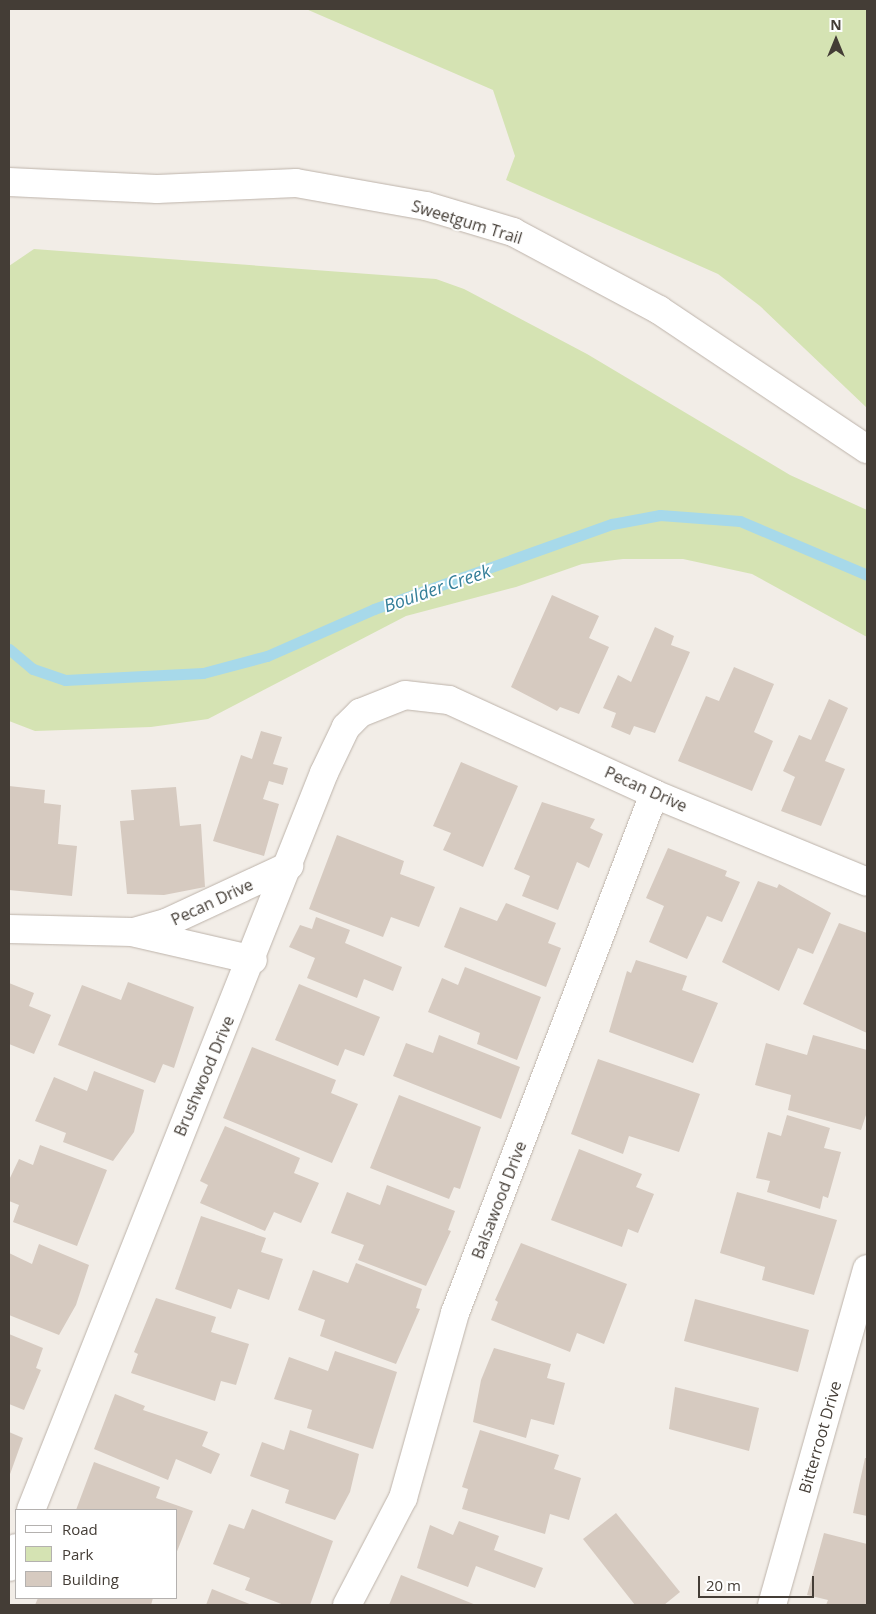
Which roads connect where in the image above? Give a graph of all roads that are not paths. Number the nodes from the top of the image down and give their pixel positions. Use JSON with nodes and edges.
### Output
{"nodes":[{"id":1,"x":9,"y":182,"type":"edge"},
{"id":2,"x":867,"y":449,"type":"edge"},
{"id":3,"x":427,"y":694,"type":"joint"},
{"id":4,"x":654,"y":794,"type":"junction"},
{"id":5,"x":289,"y":866,"type":"junction"},
{"id":6,"x":867,"y":882,"type":"edge"},
{"id":7,"x":9,"y":929,"type":"edge"},
{"id":8,"x":132,"y":932,"type":"junction"},
{"id":9,"x":253,"y":960,"type":"junction"},
{"id":10,"x":867,"y":1269,"type":"edge"},
{"id":11,"x":31,"y":1509,"type":"edge"},
{"id":12,"x":15,"y":1551,"type":"edge"},
{"id":13,"x":9,"y":1567,"type":"edge"},
{"id":14,"x":347,"y":1605,"type":"edge"},
{"id":15,"x":772,"y":1605,"type":"edge"}],
"edges":[{"from":1,"to":2,"type":"street","name":"Sweetgum Trail"},
{"from":3,"to":4,"type":"street","name":"Pecan Drive"},
{"from":3,"to":5,"type":"street","name":"Brushwood Drive"},
{"from":4,"to":6,"type":"street","name":"Pecan Drive"},
{"from":4,"to":14,"type":"street","name":"Balsawood Drive"},
{"from":5,"to":8,"type":"street","name":"Pecan Drive"},
{"from":5,"to":9,"type":"street","name":"Brushwood Drive"},
{"from":7,"to":8,"type":"street","name":"Pecan Drive"},
{"from":8,"to":9,"type":"street","name":"Pecan Drive"},
{"from":9,"to":11,"type":"street","name":"Brushwood Drive"},
{"from":10,"to":15,"type":"street","name":"Bitterroot Drive"},
{"from":12,"to":13,"type":"street"}]}
